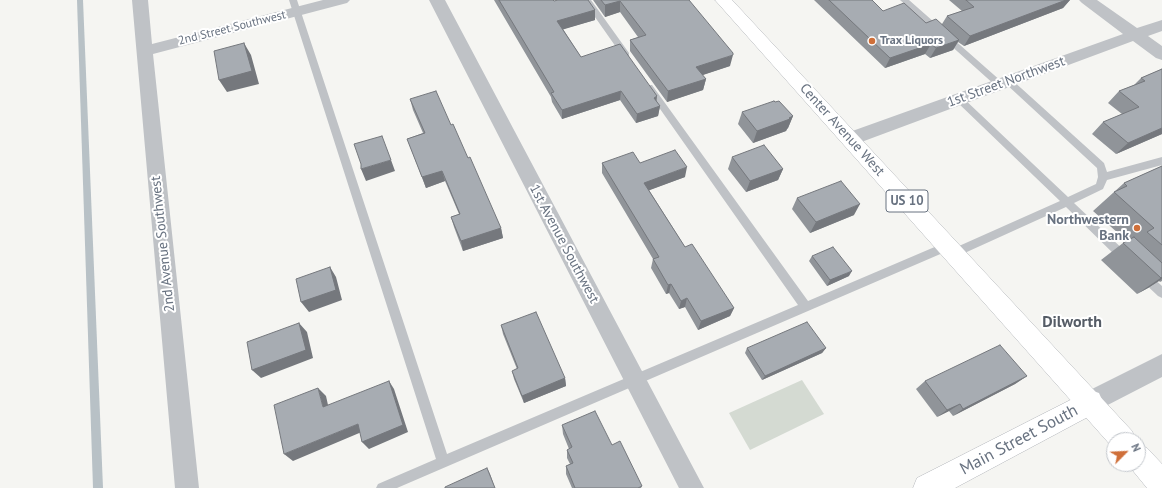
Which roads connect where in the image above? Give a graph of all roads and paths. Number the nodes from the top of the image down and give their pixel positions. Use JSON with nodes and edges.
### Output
{"nodes":[{"id":1,"x":140,"y":0,"type":"edge"},
{"id":2,"x":342,"y":0,"type":"edge"},
{"id":3,"x":437,"y":0,"type":"edge"},
{"id":4,"x":587,"y":0,"type":"edge"},
{"id":5,"x":723,"y":0,"type":"edge"},
{"id":6,"x":904,"y":0,"type":"edge"},
{"id":7,"x":1087,"y":0,"type":"edge"},
{"id":8,"x":295,"y":6,"type":"edge"},
{"id":9,"x":1162,"y":25,"type":"edge"},
{"id":10,"x":1135,"y":35,"type":"junction"},
{"id":11,"x":144,"y":50,"type":"junction"},
{"id":12,"x":1162,"y":54,"type":"edge"},
{"id":13,"x":632,"y":64,"type":"edge"},
{"id":14,"x":642,"y":77,"type":"edge"},
{"id":15,"x":1004,"y":83,"type":"junction"},
{"id":16,"x":959,"y":99,"type":"junction"},
{"id":17,"x":850,"y":139,"type":"junction"},
{"id":18,"x":1162,"y":161,"type":"edge"},
{"id":19,"x":1103,"y":177,"type":"junction"},
{"id":20,"x":1066,"y":203,"type":"junction"},
{"id":21,"x":951,"y":249,"type":"junction"},
{"id":22,"x":1162,"y":293,"type":"edge"},
{"id":23,"x":806,"y":307,"type":"junction"},
{"id":24,"x":1162,"y":365,"type":"edge"},
{"id":25,"x":635,"y":380,"type":"junction"},
{"id":26,"x":1090,"y":402,"type":"junction"},
{"id":27,"x":1116,"y":432,"type":"edge"},
{"id":28,"x":443,"y":462,"type":"junction"},
{"id":29,"x":1146,"y":466,"type":"edge"},
{"id":30,"x":1162,"y":484,"type":"edge"},
{"id":31,"x":187,"y":488,"type":"edge"},
{"id":32,"x":382,"y":488,"type":"edge"},
{"id":33,"x":692,"y":488,"type":"edge"},
{"id":34,"x":927,"y":488,"type":"edge"}],
"edges":[{"from":1,"to":11,"type":"street","name":"2nd Avenue Southwest"},
{"from":2,"to":8,"type":"street","name":"2nd Street Southwest"},
{"from":3,"to":25,"type":"street","name":"1st Avenue Southwest"},
{"from":4,"to":13,"type":"lane"},
{"from":5,"to":17,"type":"main road","name":"Center Avenue West","number":"US 10"},
{"from":6,"to":15,"type":"lane"},
{"from":7,"to":10,"type":"street"},
{"from":8,"to":11,"type":"street","name":"2nd Street Southwest"},
{"from":8,"to":28,"type":"lane"},
{"from":9,"to":10,"type":"street","name":"1st Street Northwest"},
{"from":10,"to":12,"type":"street"},
{"from":10,"to":15,"type":"street","name":"1st Street Northwest"},
{"from":11,"to":31,"type":"street","name":"2nd Avenue Southwest"},
{"from":14,"to":23,"type":"lane"},
{"from":15,"to":16,"type":"street","name":"1st Street Northwest"},
{"from":15,"to":19,"type":"lane"},
{"from":16,"to":17,"type":"street","name":"1st Street Northwest"},
{"from":16,"to":20,"type":"lane"},
{"from":17,"to":21,"type":"main road","name":"Center Avenue West","number":"US 10"},
{"from":18,"to":19,"type":"lane"},
{"from":19,"to":20,"type":"lane"},
{"from":20,"to":21,"type":"lane"},
{"from":20,"to":22,"type":"lane"},
{"from":21,"to":23,"type":"lane"},
{"from":21,"to":26,"type":"main road","name":"Center Avenue West","number":"US 10"},
{"from":23,"to":25,"type":"lane"},
{"from":24,"to":26,"type":"street"},
{"from":25,"to":28,"type":"lane"},
{"from":25,"to":33,"type":"street","name":"1st Avenue Southwest"},
{"from":26,"to":27,"type":"main road","number":"US 10"},
{"from":26,"to":34,"type":"main road","name":"Main Street South"},
{"from":28,"to":32,"type":"lane"},
{"from":29,"to":30,"type":"main road"}]}
